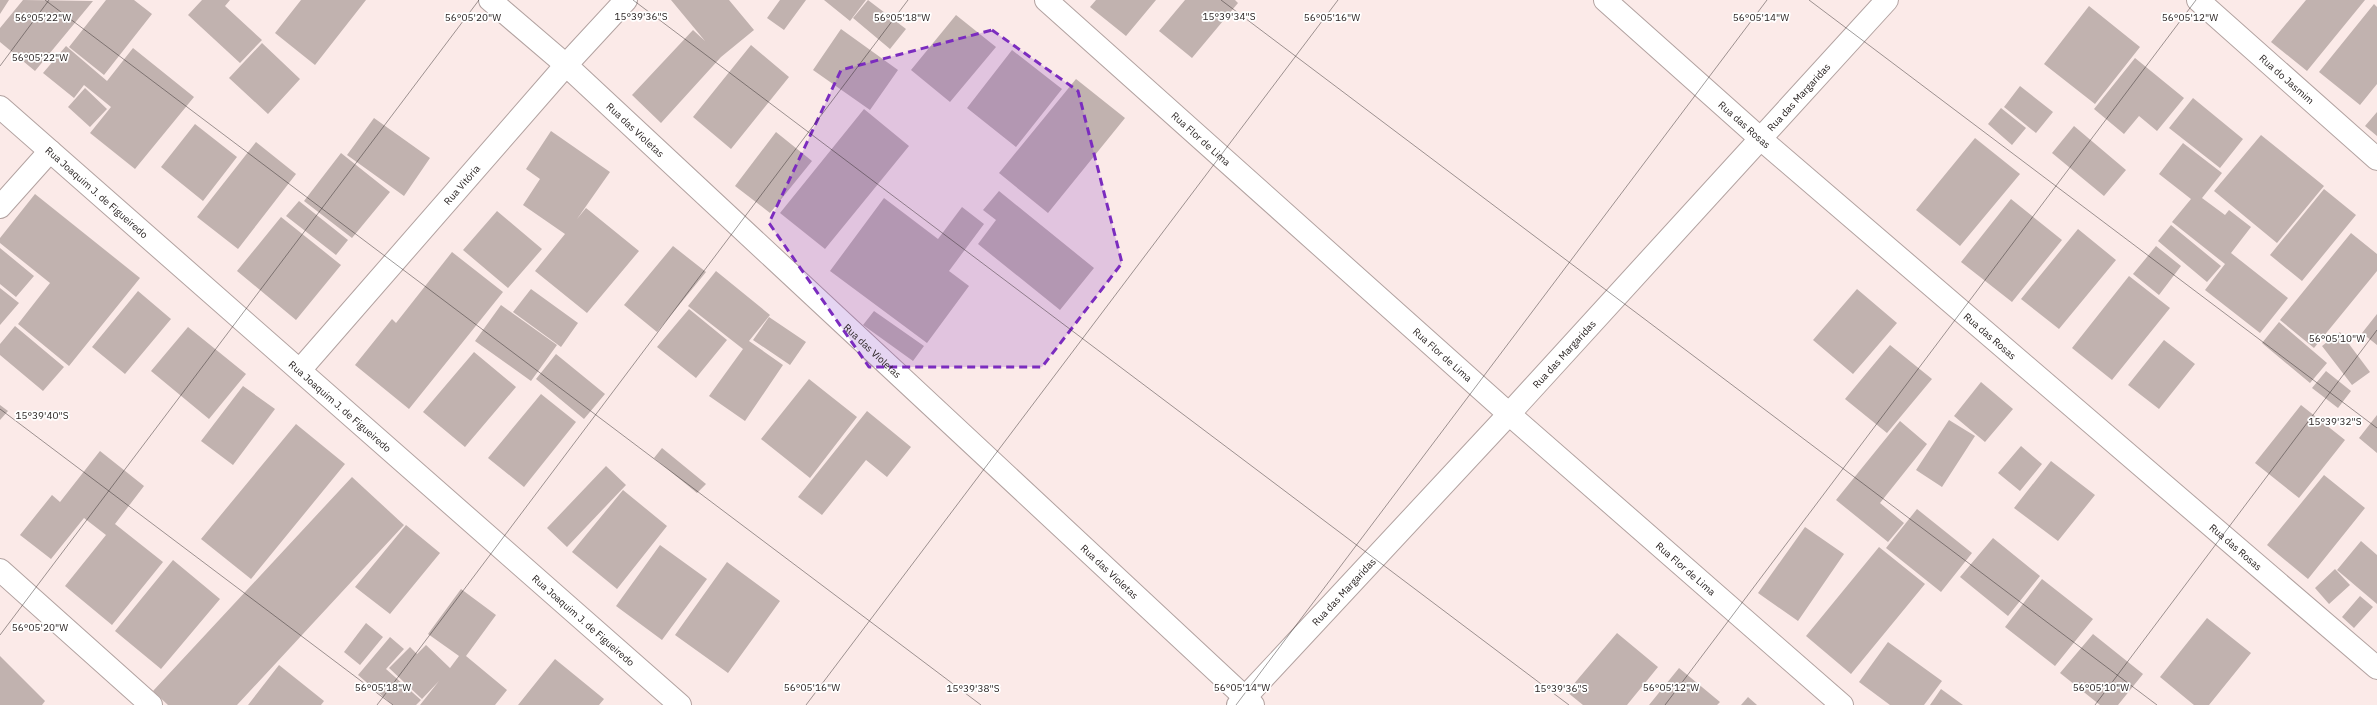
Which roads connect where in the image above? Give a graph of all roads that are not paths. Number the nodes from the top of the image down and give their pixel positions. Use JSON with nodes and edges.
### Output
{"nodes":[{"id":1,"x":490,"y":0,"type":"edge"},
{"id":2,"x":626,"y":0,"type":"edge"},
{"id":3,"x":1046,"y":0,"type":"edge"},
{"id":4,"x":1605,"y":0,"type":"edge"},
{"id":5,"x":1887,"y":0,"type":"edge"},
{"id":6,"x":2198,"y":0,"type":"edge"},
{"id":7,"x":566,"y":65,"type":"junction"},
{"id":8,"x":0,"y":107,"type":"edge"},
{"id":9,"x":1762,"y":140,"type":"junction"},
{"id":10,"x":50,"y":151,"type":"junction"},
{"id":11,"x":2377,"y":159,"type":"edge"},
{"id":12,"x":0,"y":207,"type":"edge"},
{"id":13,"x":300,"y":370,"type":"junction"},
{"id":14,"x":1510,"y":414,"type":"junction"},
{"id":15,"x":0,"y":570,"type":"edge"},
{"id":16,"x":2377,"y":668,"type":"edge"},
{"id":17,"x":666,"y":701,"type":"edge"},
{"id":18,"x":1245,"y":703,"type":"edge"},
{"id":19,"x":151,"y":705,"type":"edge"},
{"id":20,"x":1842,"y":705,"type":"edge"}],
"edges":[{"from":1,"to":7,"type":"street","name":"Rua das Violetas"},
{"from":2,"to":7,"type":"street","name":"Rua Vitória"},
{"from":3,"to":14,"type":"street","name":"Rua Flor de Lima"},
{"from":4,"to":9,"type":"street","name":"Rua das Rosas"},
{"from":5,"to":9,"type":"street","name":"Rua das Margaridas"},
{"from":6,"to":11,"type":"street","name":"Rua do Jasmim"},
{"from":7,"to":13,"type":"street","name":"Rua Vitória"},
{"from":7,"to":18,"type":"street","name":"Rua das Violetas"},
{"from":8,"to":10,"type":"street","name":"Rua Joaquim J. de Figueiredo"},
{"from":9,"to":14,"type":"street","name":"Rua das Margaridas"},
{"from":9,"to":16,"type":"street","name":"Rua das Rosas"},
{"from":10,"to":12,"type":"street"},
{"from":10,"to":13,"type":"street","name":"Rua Joaquim J. de Figueiredo"},
{"from":13,"to":17,"type":"street","name":"Rua Joaquim J. de Figueiredo"},
{"from":14,"to":18,"type":"street","name":"Rua das Margaridas"},
{"from":14,"to":20,"type":"street","name":"Rua Flor de Lima"},
{"from":15,"to":19,"type":"street"}]}
